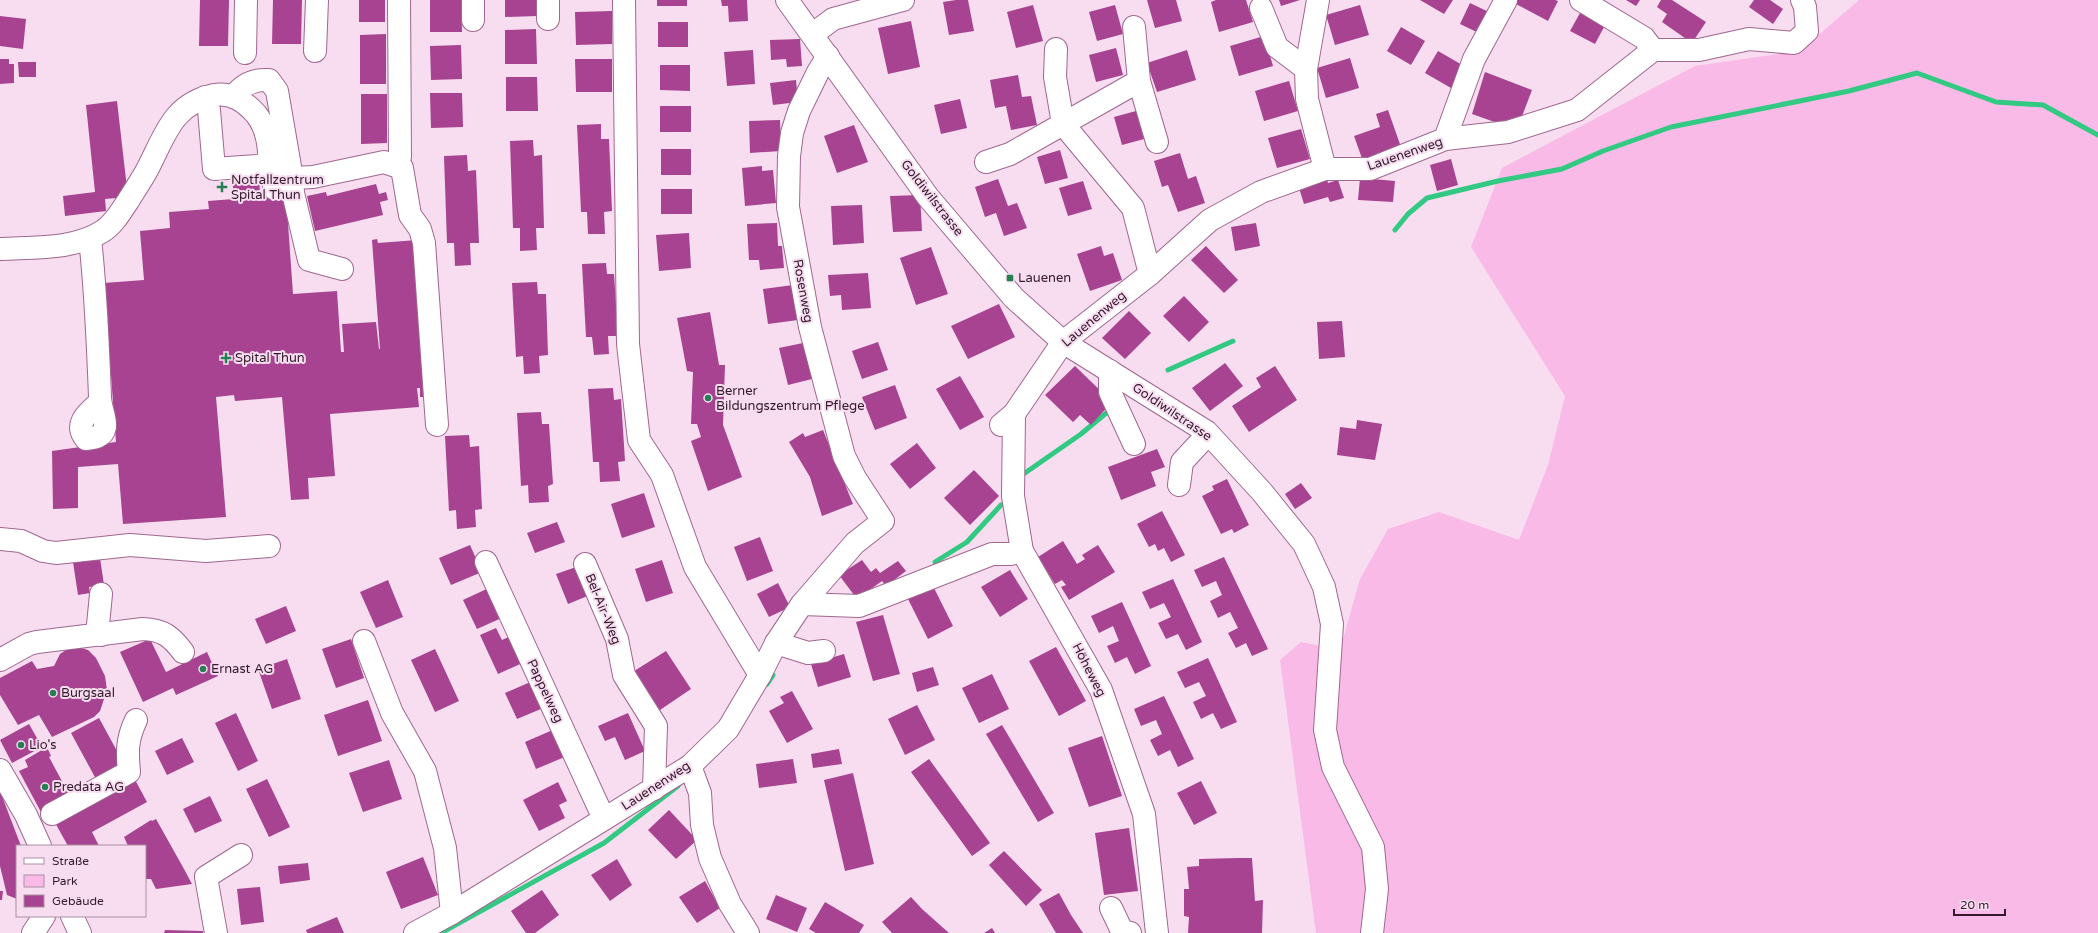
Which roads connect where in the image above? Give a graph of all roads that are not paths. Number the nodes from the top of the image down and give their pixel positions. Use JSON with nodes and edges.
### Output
{"nodes":[{"id":1,"x":246,"y":0,"type":"edge"},
{"id":2,"x":317,"y":0,"type":"edge"},
{"id":3,"x":399,"y":0,"type":"edge"},
{"id":4,"x":624,"y":0,"type":"edge"},
{"id":5,"x":787,"y":0,"type":"edge"},
{"id":6,"x":903,"y":0,"type":"edge"},
{"id":7,"x":1318,"y":0,"type":"edge"},
{"id":8,"x":1506,"y":0,"type":"edge"},
{"id":9,"x":1581,"y":0,"type":"edge"},
{"id":10,"x":1802,"y":0,"type":"edge"},
{"id":11,"x":1261,"y":8,"type":"dead end"},
{"id":12,"x":831,"y":9,"type":"edge"},
{"id":13,"x":1134,"y":27,"type":"dead end"},
{"id":14,"x":812,"y":34,"type":"junction"},
{"id":15,"x":1056,"y":49,"type":"dead end"},
{"id":16,"x":1654,"y":50,"type":"junction"},
{"id":17,"x":316,"y":51,"type":"dead end"},
{"id":18,"x":245,"y":53,"type":"dead end"},
{"id":19,"x":828,"y":56,"type":"junction"},
{"id":20,"x":1306,"y":69,"type":"junction"},
{"id":21,"x":1139,"y":81,"type":"junction"},
{"id":22,"x":234,"y":96,"type":"junction"},
{"id":23,"x":205,"y":97,"type":"junction"},
{"id":24,"x":1063,"y":124,"type":"junction"},
{"id":25,"x":1445,"y":139,"type":"junction"},
{"id":26,"x":1157,"y":142,"type":"dead end"},
{"id":27,"x":400,"y":158,"type":"dead end"},
{"id":28,"x":986,"y":162,"type":"dead end"},
{"id":29,"x":269,"y":165,"type":"junction"},
{"id":30,"x":1325,"y":169,"type":"junction"},
{"id":31,"x":283,"y":183,"type":"junction"},
{"id":32,"x":90,"y":239,"type":"junction"},
{"id":33,"x":0,"y":249,"type":"edge"},
{"id":34,"x":342,"y":269,"type":"dead end"},
{"id":35,"x":1150,"y":274,"type":"junction"},
{"id":36,"x":1063,"y":342,"type":"junction"},
{"id":37,"x":1110,"y":371,"type":"junction"},
{"id":38,"x":100,"y":402,"type":"dead end"},
{"id":39,"x":1007,"y":420,"type":"joint"},
{"id":40,"x":437,"y":425,"type":"dead end"},
{"id":41,"x":1208,"y":434,"type":"junction"},
{"id":42,"x":1134,"y":444,"type":"dead end"},
{"id":43,"x":1179,"y":485,"type":"dead end"},
{"id":44,"x":883,"y":521,"type":"joint"},
{"id":45,"x":0,"y":539,"type":"edge"},
{"id":46,"x":269,"y":546,"type":"dead end"},
{"id":47,"x":1022,"y":550,"type":"junction"},
{"id":48,"x":486,"y":562,"type":"dead end"},
{"id":49,"x":585,"y":564,"type":"dead end"},
{"id":50,"x":101,"y":594,"type":"dead end"},
{"id":51,"x":802,"y":604,"type":"junction"},
{"id":52,"x":101,"y":635,"type":"junction"},
{"id":53,"x":364,"y":640,"type":"dead end"},
{"id":54,"x":776,"y":644,"type":"junction"},
{"id":55,"x":824,"y":651,"type":"dead end"},
{"id":56,"x":183,"y":652,"type":"dead end"},
{"id":57,"x":0,"y":660,"type":"edge"},
{"id":58,"x":760,"y":675,"type":"junction"},
{"id":59,"x":136,"y":720,"type":"dead end"},
{"id":60,"x":690,"y":766,"type":"junction"},
{"id":61,"x":0,"y":770,"type":"edge"},
{"id":62,"x":654,"y":789,"type":"junction"},
{"id":63,"x":52,"y":814,"type":"dead end"},
{"id":64,"x":604,"y":819,"type":"junction"},
{"id":65,"x":40,"y":845,"type":"edge"},
{"id":66,"x":241,"y":855,"type":"dead end"},
{"id":67,"x":1111,"y":908,"type":"dead end"},
{"id":68,"x":452,"y":913,"type":"junction"},
{"id":69,"x":43,"y":917,"type":"edge"},
{"id":70,"x":72,"y":917,"type":"edge"},
{"id":71,"x":33,"y":933,"type":"edge"},
{"id":72,"x":80,"y":933,"type":"edge"},
{"id":73,"x":216,"y":933,"type":"edge"},
{"id":74,"x":415,"y":933,"type":"edge"},
{"id":75,"x":748,"y":933,"type":"edge"},
{"id":76,"x":1130,"y":933,"type":"edge"},
{"id":77,"x":1157,"y":933,"type":"edge"},
{"id":78,"x":1372,"y":933,"type":"edge"}],
"edges":[{"from":1,"to":18,"type":"street"},
{"from":2,"to":17,"type":"street"},
{"from":3,"to":27,"type":"street"},
{"from":4,"to":58,"type":"street"},
{"from":5,"to":14,"type":"street","name":"Goldiwilstrasse"},
{"from":6,"to":12,"type":"street"},
{"from":7,"to":20,"type":"street"},
{"from":8,"to":25,"type":"street"},
{"from":9,"to":16,"type":"street"},
{"from":10,"to":16,"type":"street"},
{"from":11,"to":20,"type":"street"},
{"from":12,"to":14,"type":"street"},
{"from":13,"to":21,"type":"street"},
{"from":14,"to":19,"type":"street","name":"Goldiwilstrasse"},
{"from":15,"to":24,"type":"street"},
{"from":16,"to":25,"type":"street","name":"Lauenenweg"},
{"from":19,"to":36,"type":"street","name":"Goldiwilstrasse"},
{"from":19,"to":44,"type":"street","name":"Rosenweg"},
{"from":20,"to":30,"type":"street"},
{"from":21,"to":24,"type":"street"},
{"from":21,"to":26,"type":"street"},
{"from":22,"to":23,"type":"street"},
{"from":22,"to":29,"type":"street"},
{"from":22,"to":31,"type":"street"},
{"from":23,"to":29,"type":"street"},
{"from":23,"to":32,"type":"street"},
{"from":24,"to":28,"type":"street"},
{"from":24,"to":35,"type":"street"},
{"from":25,"to":30,"type":"street","name":"Lauenenweg"},
{"from":29,"to":31,"type":"street"},
{"from":30,"to":35,"type":"street","name":"Lauenenweg"},
{"from":31,"to":34,"type":"street"},
{"from":31,"to":40,"type":"street"},
{"from":32,"to":33,"type":"street"},
{"from":32,"to":38,"type":"street"},
{"from":35,"to":36,"type":"street","name":"Lauenenweg"},
{"from":36,"to":37,"type":"street","name":"Goldiwilstrasse"},
{"from":36,"to":39,"type":"street","name":"Lauenenweg"},
{"from":37,"to":41,"type":"street","name":"Goldiwilstrasse"},
{"from":37,"to":42,"type":"street"},
{"from":39,"to":47,"type":"street","name":"Höheweg"},
{"from":41,"to":43,"type":"street"},
{"from":41,"to":78,"type":"street","name":"Goldiwilstrasse"},
{"from":44,"to":51,"type":"street","name":"Lauenenweg"},
{"from":45,"to":46,"type":"street"},
{"from":47,"to":51,"type":"street"},
{"from":47,"to":77,"type":"street","name":"Höheweg"},
{"from":48,"to":64,"type":"street","name":"Pappelweg"},
{"from":49,"to":62,"type":"street","name":"Bel-Air-Weg"},
{"from":50,"to":52,"type":"street"},
{"from":51,"to":54,"type":"street","name":"Lauenenweg"},
{"from":52,"to":56,"type":"street"},
{"from":52,"to":57,"type":"street"},
{"from":53,"to":68,"type":"street"},
{"from":54,"to":55,"type":"street"},
{"from":54,"to":58,"type":"street","name":"Lauenenweg"},
{"from":58,"to":60,"type":"street","name":"Lauenenweg"},
{"from":59,"to":63,"type":"street"},
{"from":60,"to":62,"type":"street","name":"Lauenenweg"},
{"from":60,"to":75,"type":"street"},
{"from":61,"to":65,"type":"street"},
{"from":62,"to":64,"type":"street","name":"Lauenenweg"},
{"from":64,"to":68,"type":"street","name":"Lauenenweg"},
{"from":66,"to":73,"type":"street"},
{"from":67,"to":76,"type":"street"},
{"from":68,"to":74,"type":"street","name":"Lauenenweg"},
{"from":69,"to":71,"type":"street"},
{"from":70,"to":72,"type":"street"}]}
